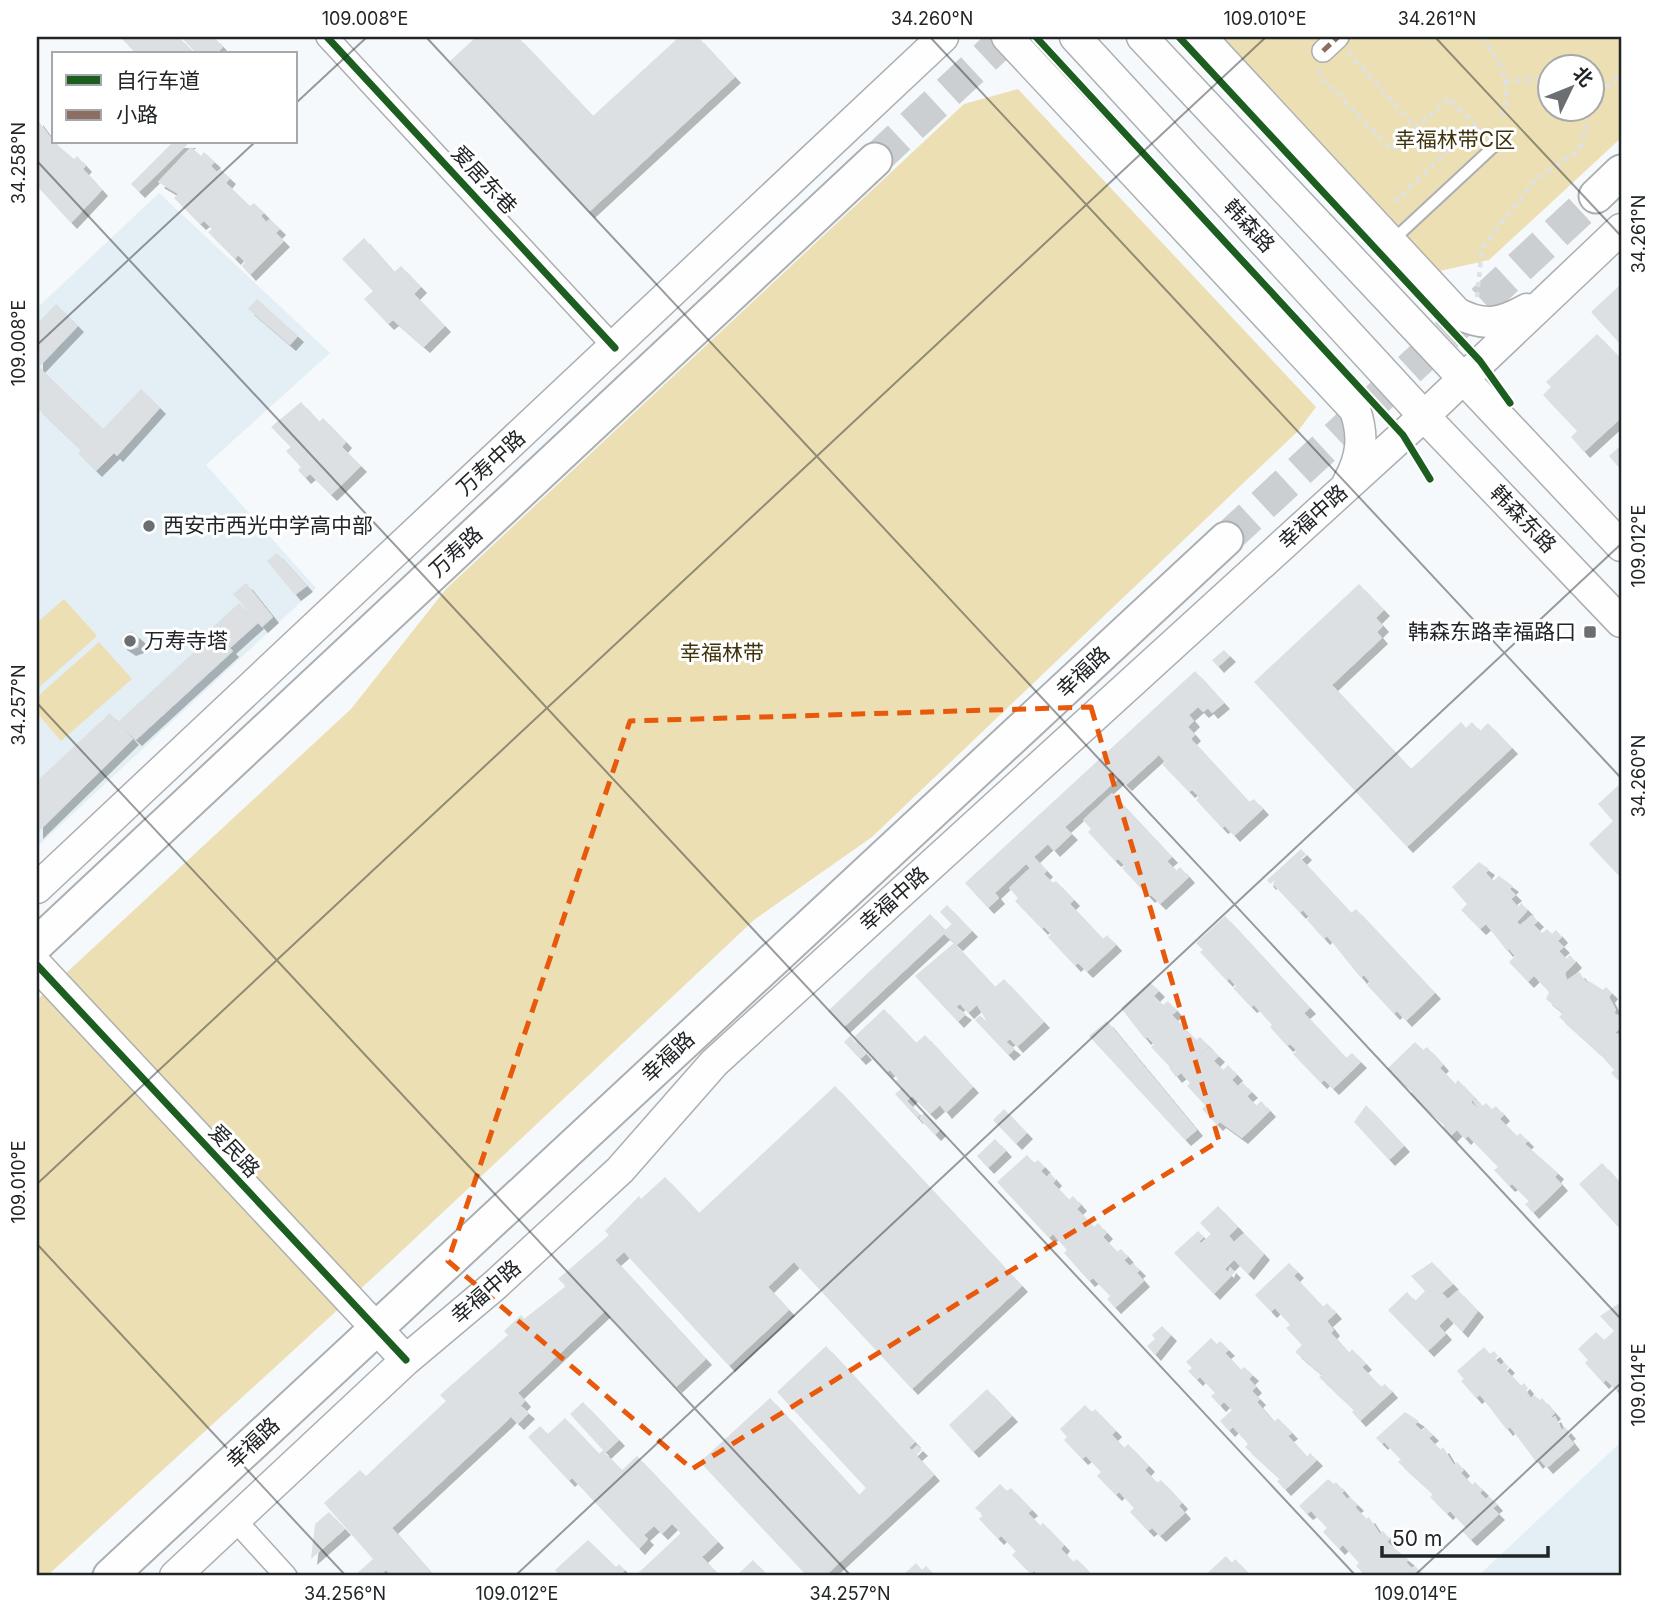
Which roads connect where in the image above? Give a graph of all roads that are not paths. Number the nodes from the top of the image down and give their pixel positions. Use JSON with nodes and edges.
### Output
{"nodes":[{"id":1,"x":327,"y":37,"type":"edge"},
{"id":2,"x":1007,"y":37,"type":"edge"},
{"id":3,"x":1075,"y":37,"type":"edge"},
{"id":4,"x":1142,"y":37,"type":"edge"},
{"id":5,"x":1201,"y":37,"type":"edge"},
{"id":6,"x":943,"y":38,"type":"edge"},
{"id":7,"x":1506,"y":135,"type":"dead end"},
{"id":8,"x":875,"y":160,"type":"tunnel mouth"},
{"id":9,"x":1621,"y":172,"type":"edge"},
{"id":10,"x":1596,"y":196,"type":"tunnel mouth"},
{"id":11,"x":1621,"y":229,"type":"edge"},
{"id":12,"x":1391,"y":242,"type":"junction"},
{"id":13,"x":1550,"y":295,"type":"junction"},
{"id":14,"x":615,"y":348,"type":"junction"},
{"id":15,"x":1462,"y":377,"type":"junction"},
{"id":16,"x":1424,"y":416,"type":"junction"},
{"id":17,"x":1345,"y":488,"type":"junction"},
{"id":18,"x":1226,"y":539,"type":"tunnel mouth"},
{"id":19,"x":1621,"y":546,"type":"edge"},
{"id":20,"x":1621,"y":622,"type":"edge"},
{"id":21,"x":37,"y":888,"type":"edge"},
{"id":22,"x":37,"y":944,"type":"edge"},
{"id":23,"x":37,"y":965,"type":"edge"},
{"id":24,"x":376,"y":1329,"type":"junction"},
{"id":25,"x":405,"y":1360,"type":"junction"},
{"id":26,"x":235,"y":1520,"type":"junction"},
{"id":27,"x":110,"y":1576,"type":"edge"},
{"id":28,"x":174,"y":1576,"type":"edge"},
{"id":29,"x":286,"y":1576,"type":"edge"}],
"edges":[{"from":1,"to":14,"type":"street","name":"爱居东巷"},
{"from":2,"to":17,"type":"main road"},
{"from":3,"to":16,"type":"main road","name":"韩森路"},
{"from":4,"to":15,"type":"main road"},
{"from":5,"to":12,"type":"main road"},
{"from":6,"to":14,"type":"main road","name":"万寿中路"},
{"from":7,"to":12,"type":"lane"},
{"from":8,"to":22,"type":"main road","name":"万寿路"},
{"from":9,"to":10,"type":"main road"},
{"from":11,"to":13,"type":"main road","name":"幸福中路"},
{"from":12,"to":13,"type":"main road"},
{"from":13,"to":15,"type":"main road","name":"幸福中路"},
{"from":14,"to":21,"type":"main road","name":"万寿中路"},
{"from":15,"to":16,"type":"main road","name":"幸福中路"},
{"from":15,"to":19,"type":"main road"},
{"from":16,"to":17,"type":"main road","name":"幸福中路"},
{"from":16,"to":20,"type":"main road","name":"韩森东路"},
{"from":17,"to":25,"type":"main road","name":"幸福中路"},
{"from":18,"to":24,"type":"main road","name":"幸福路"},
{"from":23,"to":24,"type":"main road","name":"爱民路"},
{"from":24,"to":25,"type":"main road","name":"爱民路"},
{"from":24,"to":27,"type":"main road","name":"幸福路"},
{"from":25,"to":26,"type":"main road","name":"幸福中路"},
{"from":26,"to":28,"type":"main road","name":"幸福中路"},
{"from":26,"to":29,"type":"street"}]}
